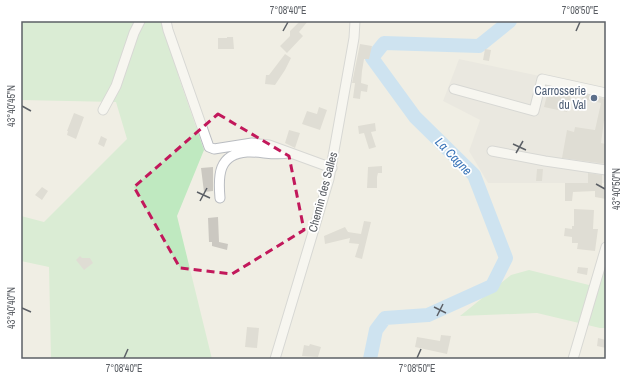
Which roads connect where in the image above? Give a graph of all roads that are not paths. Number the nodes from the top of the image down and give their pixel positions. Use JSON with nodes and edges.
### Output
{"nodes":[{"id":1,"x":140,"y":21,"type":"edge"},
{"id":2,"x":166,"y":21,"type":"edge"},
{"id":3,"x":355,"y":21,"type":"edge"},
{"id":4,"x":454,"y":89,"type":"dead end"},
{"id":5,"x":606,"y":93,"type":"edge"},
{"id":6,"x":102,"y":110,"type":"dead end"},
{"id":7,"x":492,"y":151,"type":"dead end"},
{"id":8,"x":287,"y":152,"type":"junction"},
{"id":9,"x":332,"y":168,"type":"junction"},
{"id":10,"x":606,"y":170,"type":"edge"},
{"id":11,"x":220,"y":198,"type":"dead end"},
{"id":12,"x":606,"y":247,"type":"edge"},
{"id":13,"x":275,"y":359,"type":"edge"},
{"id":14,"x":573,"y":359,"type":"edge"}],
"edges":[{"from":1,"to":6,"type":"street"},
{"from":2,"to":8,"type":"street"},
{"from":3,"to":9,"type":"street","name":"Chemin des Salles"},
{"from":4,"to":5,"type":"street"},
{"from":7,"to":10,"type":"street"},
{"from":8,"to":9,"type":"street"},
{"from":8,"to":11,"type":"street"},
{"from":9,"to":13,"type":"street","name":"Chemin des Salles"},
{"from":12,"to":14,"type":"street"}]}
